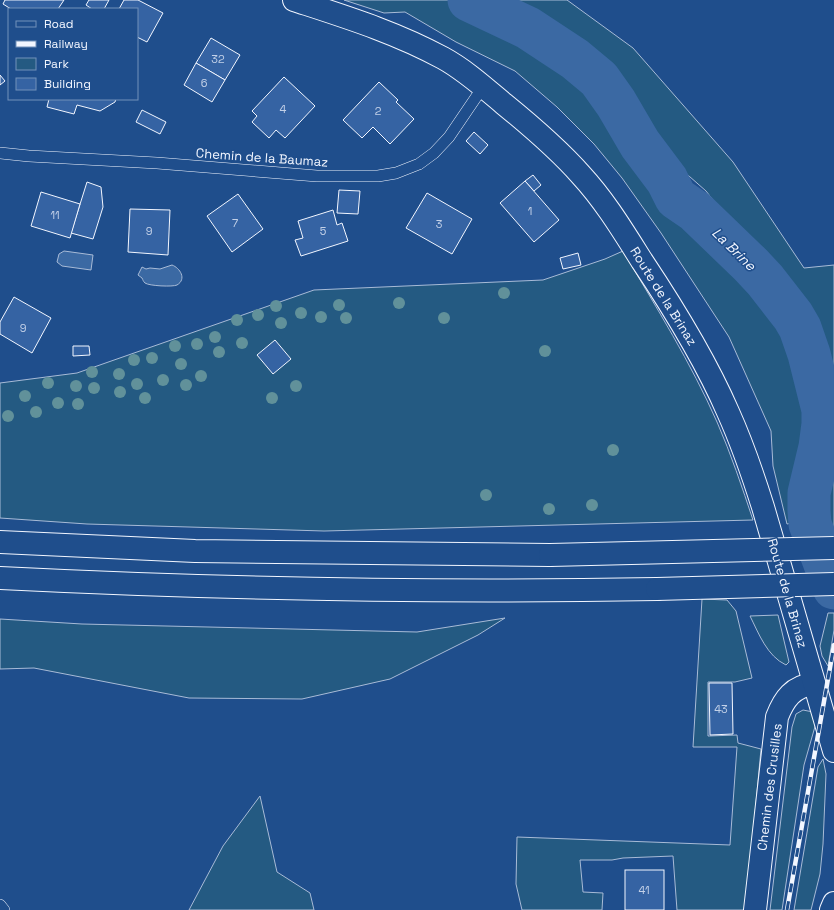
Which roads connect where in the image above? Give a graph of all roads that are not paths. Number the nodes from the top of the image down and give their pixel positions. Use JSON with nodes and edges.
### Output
{"nodes":[{"id":1,"x":294,"y":0,"type":"edge"},
{"id":2,"x":483,"y":87,"type":"junction"},
{"id":3,"x":0,"y":153,"type":"edge"},
{"id":4,"x":0,"y":542,"type":"edge"},
{"id":5,"x":834,"y":548,"type":"edge"},
{"id":6,"x":0,"y":578,"type":"edge"},
{"id":7,"x":834,"y":584,"type":"edge"},
{"id":8,"x":814,"y":684,"type":"junction"},
{"id":9,"x":834,"y":751,"type":"edge"},
{"id":10,"x":834,"y":903,"type":"edge"},
{"id":11,"x":0,"y":905,"type":"edge"},
{"id":12,"x":4,"y":910,"type":"edge"},
{"id":13,"x":755,"y":910,"type":"edge"},
{"id":14,"x":831,"y":910,"type":"edge"}],
"edges":[{"from":1,"to":2,"type":"main road","name":"Route de la Brinaz"},
{"from":2,"to":3,"type":"lane","name":"Chemin de la Baumaz"},
{"from":2,"to":8,"type":"main road","name":"Route de la Brinaz"},
{"from":4,"to":5,"type":"main road","bridge":true},
{"from":6,"to":7,"type":"main road","bridge":true},
{"from":8,"to":9,"type":"main road","name":"Route de la Brinaz"},
{"from":8,"to":13,"type":"main road","name":"Chemin des Crusilles"},
{"from":10,"to":14,"type":"main road"},
{"from":11,"to":12,"type":"lane"}]}
